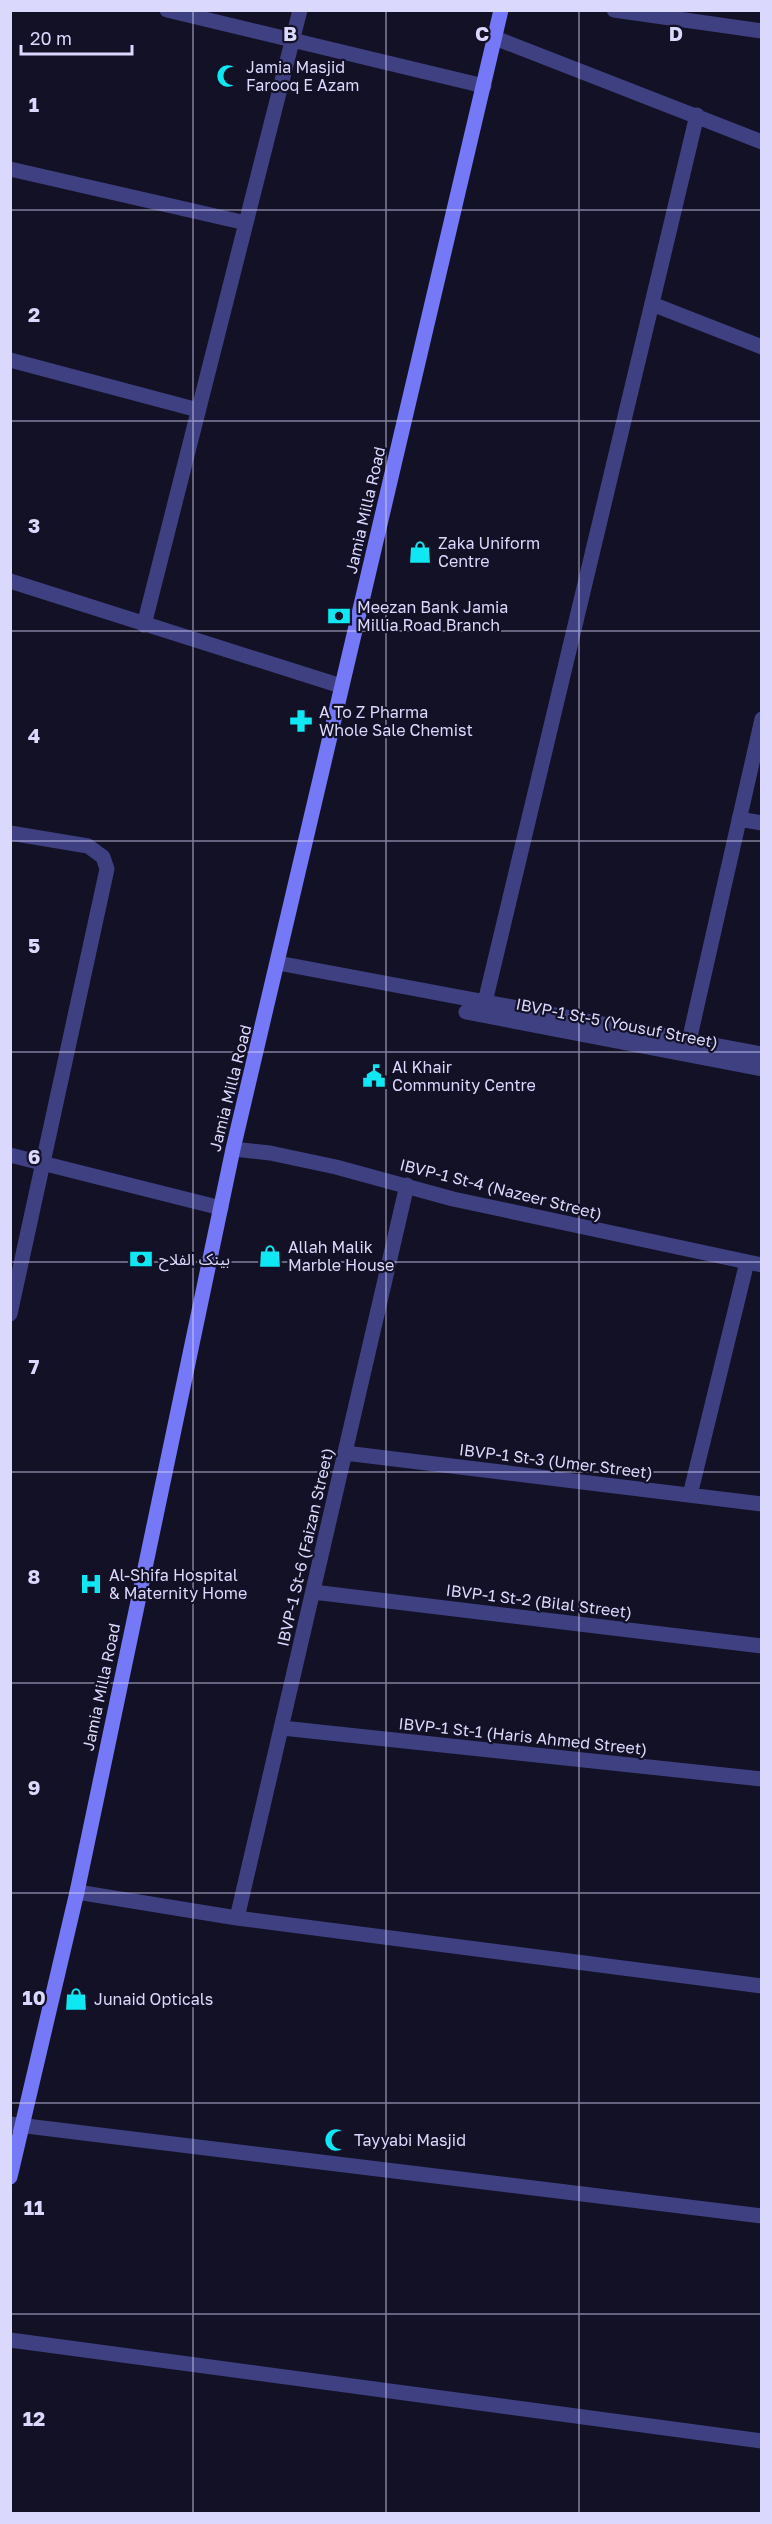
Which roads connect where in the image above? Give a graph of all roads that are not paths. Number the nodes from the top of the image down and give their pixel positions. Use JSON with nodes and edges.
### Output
{"nodes":[{"id":1,"x":167,"y":10,"type":"edge"},
{"id":2,"x":300,"y":10,"type":"edge"},
{"id":3,"x":501,"y":10,"type":"edge"},
{"id":4,"x":614,"y":10,"type":"edge"},
{"id":5,"x":762,"y":31,"type":"edge"},
{"id":6,"x":495,"y":38,"type":"junction"},
{"id":7,"x":293,"y":40,"type":"junction"},
{"id":8,"x":484,"y":86,"type":"junction"},
{"id":9,"x":697,"y":115,"type":"junction"},
{"id":10,"x":762,"y":142,"type":"edge"},
{"id":11,"x":10,"y":168,"type":"edge"},
{"id":12,"x":246,"y":223,"type":"junction"},
{"id":13,"x":652,"y":304,"type":"junction"},
{"id":14,"x":762,"y":347,"type":"edge"},
{"id":15,"x":10,"y":360,"type":"edge"},
{"id":16,"x":198,"y":410,"type":"junction"},
{"id":17,"x":10,"y":581,"type":"edge"},
{"id":18,"x":144,"y":625,"type":"junction"},
{"id":19,"x":341,"y":686,"type":"junction"},
{"id":20,"x":762,"y":719,"type":"edge"},
{"id":21,"x":739,"y":819,"type":"junction"},
{"id":22,"x":762,"y":823,"type":"edge"},
{"id":23,"x":10,"y":833,"type":"edge"},
{"id":24,"x":279,"y":963,"type":"junction"},
{"id":25,"x":484,"y":1002,"type":"junction"},
{"id":26,"x":466,"y":1012,"type":"dead end"},
{"id":27,"x":689,"y":1041,"type":"junction"},
{"id":28,"x":762,"y":1054,"type":"edge"},
{"id":29,"x":762,"y":1069,"type":"edge"},
{"id":30,"x":233,"y":1149,"type":"junction"},
{"id":31,"x":10,"y":1155,"type":"edge"},
{"id":32,"x":43,"y":1164,"type":"junction"},
{"id":33,"x":407,"y":1185,"type":"junction"},
{"id":34,"x":221,"y":1208,"type":"junction"},
{"id":35,"x":754,"y":1264,"type":"edge"},
{"id":36,"x":10,"y":1314,"type":"edge"},
{"id":37,"x":345,"y":1453,"type":"junction"},
{"id":38,"x":690,"y":1495,"type":"junction"},
{"id":39,"x":762,"y":1504,"type":"edge"},
{"id":40,"x":313,"y":1592,"type":"junction"},
{"id":41,"x":762,"y":1646,"type":"edge"},
{"id":42,"x":282,"y":1728,"type":"junction"},
{"id":43,"x":758,"y":1779,"type":"edge"},
{"id":44,"x":77,"y":1892,"type":"junction"},
{"id":45,"x":237,"y":1917,"type":"junction"},
{"id":46,"x":762,"y":1986,"type":"edge"},
{"id":47,"x":16,"y":2125,"type":"edge"},
{"id":48,"x":10,"y":2177,"type":"edge"},
{"id":49,"x":762,"y":2217,"type":"edge"},
{"id":50,"x":10,"y":2340,"type":"edge"},
{"id":51,"x":762,"y":2441,"type":"edge"}],
"edges":[{"from":1,"to":7,"type":"street"},
{"from":2,"to":7,"type":"street"},
{"from":3,"to":6,"type":"main road","name":"Jamia Milla Road"},
{"from":4,"to":5,"type":"street"},
{"from":6,"to":8,"type":"main road","name":"Jamia Milla Road"},
{"from":6,"to":9,"type":"street"},
{"from":7,"to":8,"type":"street"},
{"from":7,"to":12,"type":"street"},
{"from":8,"to":19,"type":"main road","name":"Jamia Milla Road"},
{"from":9,"to":10,"type":"street"},
{"from":9,"to":13,"type":"street"},
{"from":11,"to":12,"type":"street"},
{"from":12,"to":16,"type":"street"},
{"from":13,"to":14,"type":"street"},
{"from":13,"to":25,"type":"street"},
{"from":15,"to":16,"type":"street"},
{"from":16,"to":18,"type":"street"},
{"from":17,"to":18,"type":"street"},
{"from":18,"to":19,"type":"street"},
{"from":19,"to":24,"type":"main road","name":"Jamia Milla Road"},
{"from":20,"to":21,"type":"street"},
{"from":21,"to":22,"type":"street"},
{"from":21,"to":27,"type":"street"},
{"from":23,"to":32,"type":"street"},
{"from":24,"to":25,"type":"street"},
{"from":24,"to":30,"type":"main road","name":"Jamia Milla Road"},
{"from":25,"to":27,"type":"street"},
{"from":26,"to":29,"type":"street","name":"IBVP-1 St-5 (Yousuf Street)"},
{"from":27,"to":28,"type":"street"},
{"from":30,"to":33,"type":"street","name":"IBVP-1 St-4 (Nazeer Street)"},
{"from":30,"to":34,"type":"main road","name":"Jamia Milla Road"},
{"from":31,"to":32,"type":"street"},
{"from":32,"to":34,"type":"street"},
{"from":32,"to":36,"type":"street"},
{"from":33,"to":35,"type":"street","name":"IBVP-1 St-4 (Nazeer Street)"},
{"from":33,"to":37,"type":"street","name":"IBVP-1 St-6 (Faizan Street)"},
{"from":34,"to":44,"type":"main road","name":"Jamia Milla Road"},
{"from":35,"to":38,"type":"street"},
{"from":37,"to":38,"type":"street","name":"IBVP-1 St-3 (Umer Street)"},
{"from":37,"to":40,"type":"street","name":"IBVP-1 St-6 (Faizan Street)"},
{"from":38,"to":39,"type":"street","name":"IBVP-1 St-3 (Umer Street)"},
{"from":40,"to":41,"type":"street","name":"IBVP-1 St-2 (Bilal Street)"},
{"from":40,"to":42,"type":"street","name":"IBVP-1 St-6 (Faizan Street)"},
{"from":42,"to":43,"type":"street","name":"IBVP-1 St-1 (Haris Ahmed Street)"},
{"from":42,"to":45,"type":"street","name":"IBVP-1 St-6 (Faizan Street)"},
{"from":44,"to":45,"type":"street"},
{"from":44,"to":47,"type":"main road","name":"Jamia Milla Road"},
{"from":45,"to":46,"type":"street"},
{"from":47,"to":48,"type":"main road","name":"Jamia Milla Road"},
{"from":47,"to":49,"type":"street"},
{"from":50,"to":51,"type":"street"}]}
